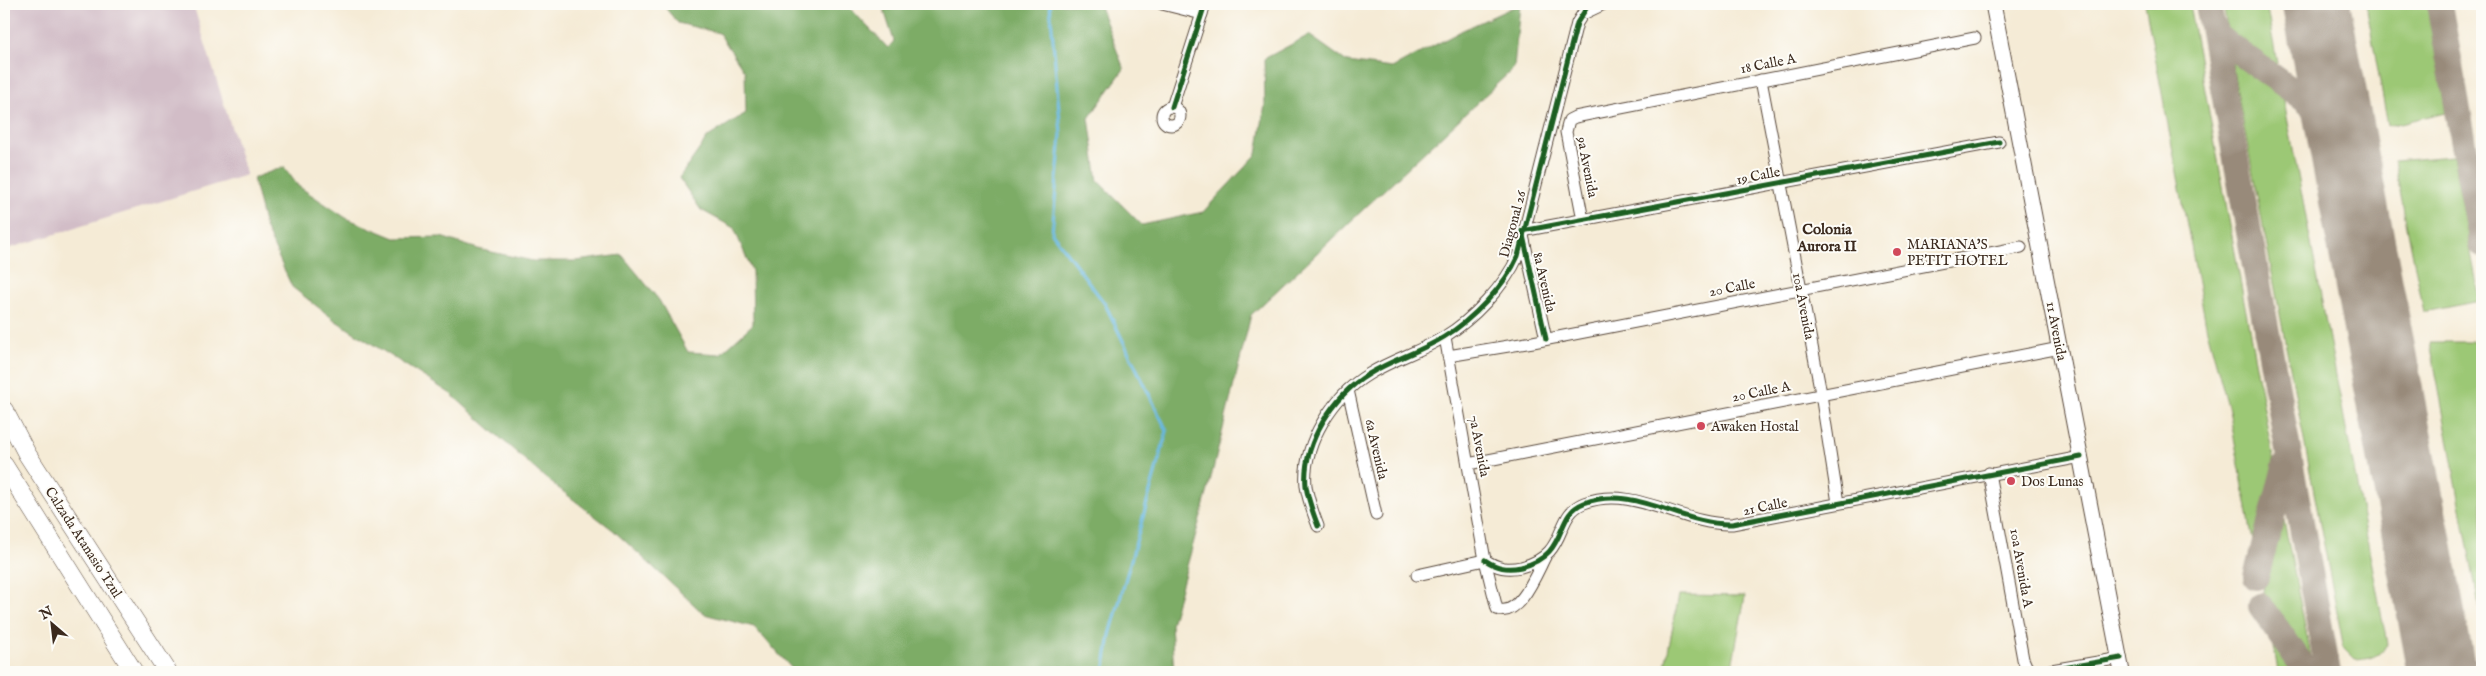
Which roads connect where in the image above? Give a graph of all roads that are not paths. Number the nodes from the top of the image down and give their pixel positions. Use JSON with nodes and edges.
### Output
{"nodes":[{"id":1,"x":1162,"y":4,"type":"edge"},
{"id":2,"x":1589,"y":4,"type":"edge"},
{"id":3,"x":1604,"y":4,"type":"edge"},
{"id":4,"x":1993,"y":4,"type":"edge"},
{"id":5,"x":1203,"y":9,"type":"edge"},
{"id":6,"x":1582,"y":15,"type":"junction"},
{"id":7,"x":1975,"y":38,"type":"dead end"},
{"id":8,"x":1761,"y":80,"type":"junction"},
{"id":9,"x":1172,"y":107,"type":"dead end"},
{"id":10,"x":1569,"y":120,"type":"joint"},
{"id":11,"x":1999,"y":142,"type":"dead end"},
{"id":12,"x":1780,"y":183,"type":"junction"},
{"id":13,"x":1583,"y":220,"type":"junction"},
{"id":14,"x":1522,"y":231,"type":"junction"},
{"id":15,"x":2021,"y":246,"type":"dead end"},
{"id":16,"x":1801,"y":289,"type":"junction"},
{"id":17,"x":1445,"y":337,"type":"junction"},
{"id":18,"x":1546,"y":339,"type":"junction"},
{"id":19,"x":2060,"y":348,"type":"junction"},
{"id":20,"x":1448,"y":356,"type":"junction"},
{"id":21,"x":1348,"y":390,"type":"junction"},
{"id":22,"x":1821,"y":394,"type":"junction"},
{"id":23,"x":4,"y":410,"type":"edge"},
{"id":24,"x":2082,"y":457,"type":"junction"},
{"id":25,"x":1468,"y":464,"type":"junction"},
{"id":26,"x":4,"y":465,"type":"edge"},
{"id":27,"x":1989,"y":473,"type":"junction"},
{"id":28,"x":1838,"y":503,"type":"junction"},
{"id":29,"x":1376,"y":515,"type":"dead end"},
{"id":30,"x":1318,"y":526,"type":"dead end"},
{"id":31,"x":1545,"y":557,"type":"junction"},
{"id":32,"x":1485,"y":560,"type":"junction"},
{"id":33,"x":1417,"y":575,"type":"dead end"},
{"id":34,"x":2121,"y":665,"type":"edge"},
{"id":35,"x":2031,"y":670,"type":"edge"},
{"id":36,"x":134,"y":672,"type":"edge"},
{"id":37,"x":168,"y":672,"type":"edge"},
{"id":38,"x":2040,"y":672,"type":"edge"}],
"edges":[{"from":1,"to":5,"type":"street"},
{"from":2,"to":6,"type":"street","name":"Diagonal 26"},
{"from":3,"to":6,"type":"street"},
{"from":4,"to":19,"type":"main road","name":"11 Avenida"},
{"from":5,"to":9,"type":"street"},
{"from":6,"to":14,"type":"street","name":"Diagonal 26"},
{"from":7,"to":8,"type":"street","name":"18 Calle A"},
{"from":8,"to":10,"type":"street","name":"18 Calle A"},
{"from":8,"to":12,"type":"street","name":"10a Avenida"},
{"from":10,"to":13,"type":"street","name":"9a Avenida"},
{"from":11,"to":12,"type":"street","name":"19 Calle"},
{"from":12,"to":13,"type":"street","name":"19 Calle"},
{"from":12,"to":16,"type":"street","name":"10a Avenida"},
{"from":13,"to":14,"type":"street","name":"19 Calle"},
{"from":14,"to":17,"type":"street","name":"Diagonal 26"},
{"from":14,"to":18,"type":"street","name":"8a Avenida"},
{"from":15,"to":16,"type":"street","name":"20 Calle"},
{"from":16,"to":18,"type":"street","name":"20 Calle"},
{"from":16,"to":22,"type":"street","name":"10a Avenida"},
{"from":17,"to":20,"type":"street","name":"7a Avenida"},
{"from":17,"to":21,"type":"street","name":"Diagonal 26"},
{"from":18,"to":20,"type":"street","name":"20 Calle"},
{"from":19,"to":22,"type":"street","name":"20 Calle A"},
{"from":19,"to":24,"type":"main road","name":"11 Avenida"},
{"from":20,"to":25,"type":"street","name":"7a Avenida"},
{"from":21,"to":29,"type":"street","name":"6a Avenida"},
{"from":21,"to":30,"type":"street","name":"Diagonal 26"},
{"from":22,"to":25,"type":"street","name":"20 Calle A"},
{"from":22,"to":28,"type":"street","name":"10a Avenida"},
{"from":23,"to":37,"type":"main road","name":"Calzada Atanasio Tzul"},
{"from":24,"to":27,"type":"street","name":"21 Calle"},
{"from":24,"to":34,"type":"main road","name":"11 Avenida"},
{"from":25,"to":32,"type":"street","name":"7a Avenida"},
{"from":26,"to":36,"type":"main road","name":"Calzada Atanasio Tzul"},
{"from":27,"to":28,"type":"street","name":"21 Calle"},
{"from":27,"to":35,"type":"street","name":"10a Avenida A"},
{"from":28,"to":31,"type":"street","name":"21 Calle"},
{"from":31,"to":32,"type":"street"},
{"from":31,"to":32,"type":"street","name":"7a Avenida"},
{"from":32,"to":33,"type":"street"},
{"from":34,"to":38,"type":"street"}]}
